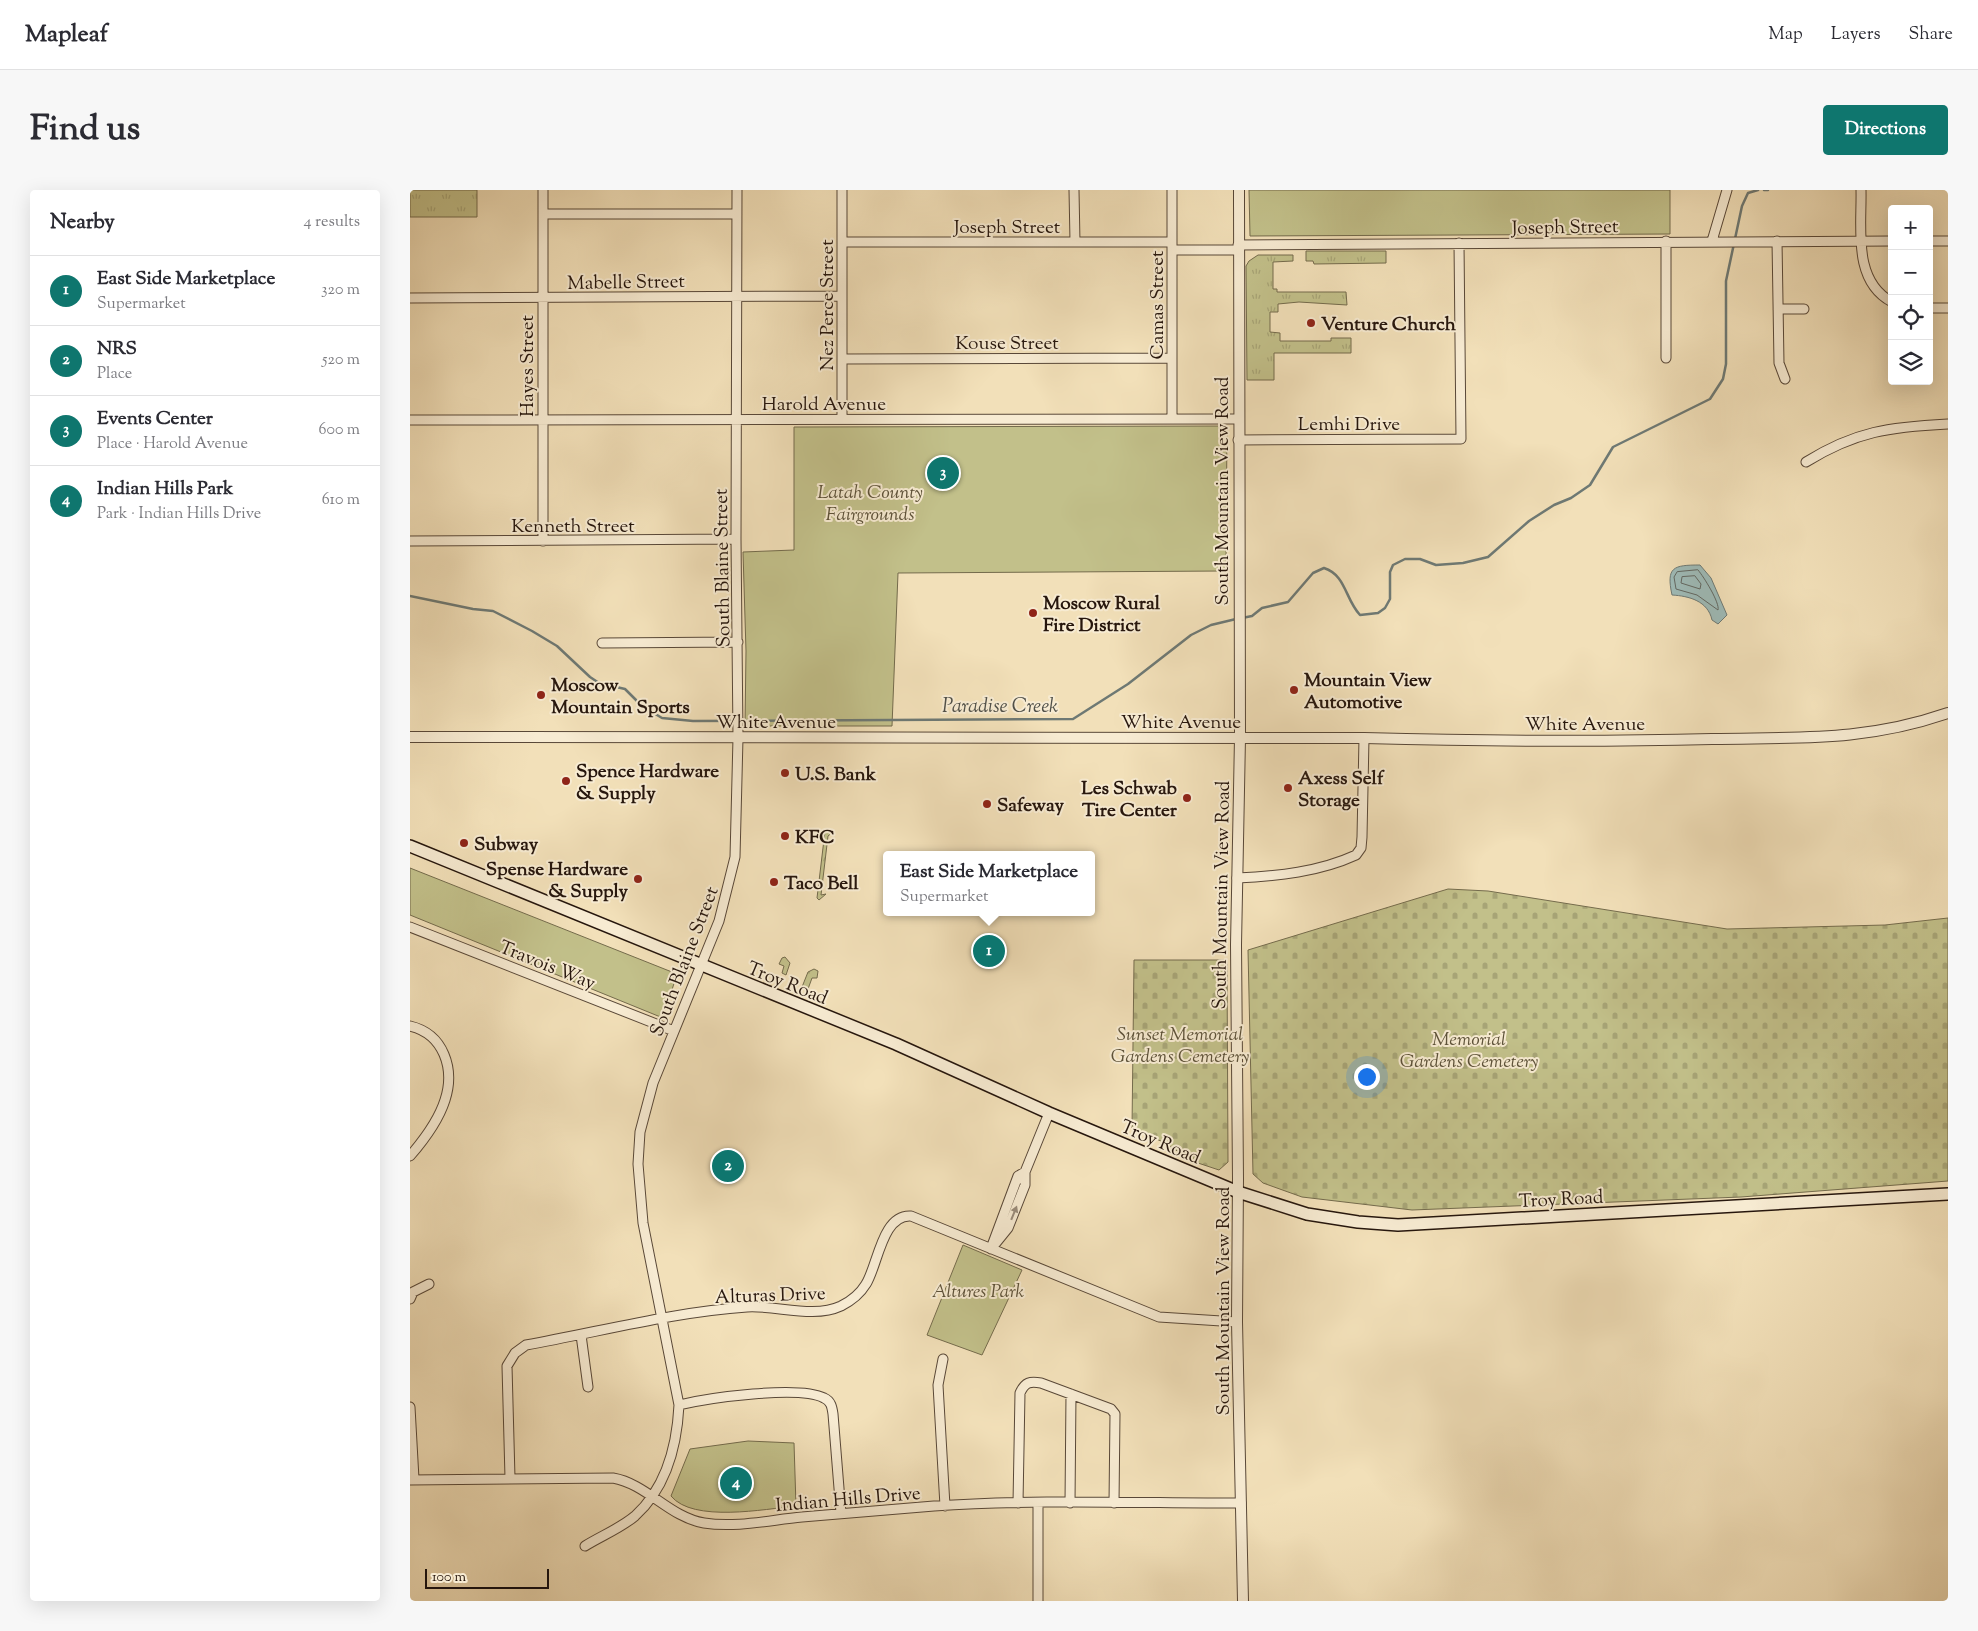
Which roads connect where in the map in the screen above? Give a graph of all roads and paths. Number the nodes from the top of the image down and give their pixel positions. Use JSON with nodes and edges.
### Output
{"nodes":[{"id":1,"x":543,"y":190,"type":"edge"},
{"id":2,"x":737,"y":190,"type":"edge"},
{"id":3,"x":842,"y":190,"type":"edge"},
{"id":4,"x":1074,"y":190,"type":"edge"},
{"id":5,"x":1172,"y":190,"type":"edge"},
{"id":6,"x":1238,"y":190,"type":"edge"},
{"id":7,"x":1727,"y":190,"type":"edge"},
{"id":8,"x":1862,"y":190,"type":"edge"},
{"id":9,"x":544,"y":214,"type":"junction"},
{"id":10,"x":737,"y":214,"type":"junction"},
{"id":11,"x":1666,"y":241,"type":"junction"},
{"id":12,"x":1712,"y":241,"type":"junction"},
{"id":13,"x":1778,"y":241,"type":"junction"},
{"id":14,"x":1888,"y":241,"type":"edge"},
{"id":15,"x":1933,"y":241,"type":"edge"},
{"id":16,"x":1948,"y":241,"type":"edge"},
{"id":17,"x":842,"y":242,"type":"junction"},
{"id":18,"x":1075,"y":242,"type":"junction"},
{"id":19,"x":1862,"y":242,"type":"junction"},
{"id":20,"x":1460,"y":244,"type":"junction"},
{"id":21,"x":1172,"y":246,"type":"junction"},
{"id":22,"x":1238,"y":247,"type":"junction"},
{"id":23,"x":737,"y":296,"type":"junction"},
{"id":24,"x":841,"y":296,"type":"junction"},
{"id":25,"x":410,"y":298,"type":"edge"},
{"id":26,"x":542,"y":298,"type":"junction"},
{"id":27,"x":1888,"y":299,"type":"edge"},
{"id":28,"x":1933,"y":308,"type":"edge"},
{"id":29,"x":1948,"y":308,"type":"edge"},
{"id":30,"x":1778,"y":309,"type":"junction"},
{"id":31,"x":1804,"y":309,"type":"dead end"},
{"id":32,"x":1172,"y":358,"type":"junction"},
{"id":33,"x":1666,"y":358,"type":"dead end"},
{"id":34,"x":842,"y":359,"type":"junction"},
{"id":35,"x":1785,"y":378,"type":"dead end"},
{"id":36,"x":542,"y":419,"type":"junction"},
{"id":37,"x":842,"y":419,"type":"junction"},
{"id":38,"x":1172,"y":419,"type":"junction"},
{"id":39,"x":1238,"y":419,"type":"junction"},
{"id":40,"x":410,"y":420,"type":"edge"},
{"id":41,"x":736,"y":420,"type":"junction"},
{"id":42,"x":1948,"y":424,"type":"edge"},
{"id":43,"x":1238,"y":440,"type":"junction"},
{"id":44,"x":1806,"y":462,"type":"dead end"},
{"id":45,"x":736,"y":540,"type":"junction"},
{"id":46,"x":410,"y":541,"type":"edge"},
{"id":47,"x":543,"y":541,"type":"junction"},
{"id":48,"x":738,"y":642,"type":"junction"},
{"id":49,"x":602,"y":643,"type":"dead end"},
{"id":50,"x":1948,"y":713,"type":"edge"},
{"id":51,"x":738,"y":735,"type":"junction"},
{"id":52,"x":410,"y":738,"type":"edge"},
{"id":53,"x":1240,"y":738,"type":"junction"},
{"id":54,"x":1364,"y":738,"type":"junction"},
{"id":55,"x":410,"y":846,"type":"edge"},
{"id":56,"x":1237,"y":878,"type":"junction"},
{"id":57,"x":410,"y":926,"type":"edge"},
{"id":58,"x":701,"y":966,"type":"junction"},
{"id":59,"x":410,"y":1026,"type":"edge"},
{"id":60,"x":674,"y":1031,"type":"junction"},
{"id":61,"x":1049,"y":1113,"type":"junction"},
{"id":62,"x":410,"y":1156,"type":"edge"},
{"id":63,"x":1238,"y":1192,"type":"junction"},
{"id":64,"x":1948,"y":1194,"type":"edge"},
{"id":65,"x":991,"y":1248,"type":"junction"},
{"id":66,"x":429,"y":1284,"type":"dead end"},
{"id":67,"x":410,"y":1299,"type":"edge"},
{"id":68,"x":662,"y":1320,"type":"junction"},
{"id":69,"x":1237,"y":1322,"type":"junction"},
{"id":70,"x":582,"y":1336,"type":"junction"},
{"id":71,"x":943,"y":1359,"type":"dead end"},
{"id":72,"x":588,"y":1387,"type":"dead end"},
{"id":73,"x":1071,"y":1394,"type":"junction"},
{"id":74,"x":679,"y":1405,"type":"junction"},
{"id":75,"x":410,"y":1407,"type":"edge"},
{"id":76,"x":510,"y":1478,"type":"junction"},
{"id":77,"x":412,"y":1480,"type":"edge"},
{"id":78,"x":652,"y":1497,"type":"junction"},
{"id":79,"x":1018,"y":1503,"type":"junction"},
{"id":80,"x":1038,"y":1503,"type":"junction"},
{"id":81,"x":1070,"y":1503,"type":"junction"},
{"id":82,"x":1114,"y":1503,"type":"junction"},
{"id":83,"x":1241,"y":1503,"type":"junction"},
{"id":84,"x":945,"y":1506,"type":"junction"},
{"id":85,"x":841,"y":1513,"type":"junction"},
{"id":86,"x":586,"y":1546,"type":"dead end"},
{"id":87,"x":1038,"y":1601,"type":"edge"},
{"id":88,"x":1243,"y":1601,"type":"edge"}],
"edges":[{"from":1,"to":9,"type":"street","name":"Hayes Street"},
{"from":2,"to":10,"type":"street","name":"South Blaine Street"},
{"from":3,"to":17,"type":"street","name":"Nez Perce Street"},
{"from":4,"to":18,"type":"street"},
{"from":5,"to":21,"type":"street","name":"Camas Street"},
{"from":6,"to":22,"type":"street","name":"South Mountain View Road"},
{"from":7,"to":12,"type":"street"},
{"from":8,"to":19,"type":"street"},
{"from":9,"to":10,"type":"street"},
{"from":9,"to":26,"type":"street","name":"Hayes Street"},
{"from":10,"to":23,"type":"street","name":"South Blaine Street"},
{"from":11,"to":12,"type":"street","name":"Joseph Street"},
{"from":11,"to":20,"type":"street","name":"Joseph Street"},
{"from":11,"to":33,"type":"street"},
{"from":12,"to":13,"type":"street","name":"Joseph Street"},
{"from":13,"to":19,"type":"street","name":"Joseph Street"},
{"from":13,"to":30,"type":"street"},
{"from":14,"to":19,"type":"street","name":"Joseph Street"},
{"from":15,"to":16,"type":"street"},
{"from":17,"to":18,"type":"street","name":"Joseph Street"},
{"from":17,"to":24,"type":"street","name":"Nez Perce Street"},
{"from":18,"to":21,"type":"street","name":"Joseph Street"},
{"from":19,"to":27,"type":"street"},
{"from":20,"to":22,"type":"street","name":"Joseph Street"},
{"from":20,"to":43,"type":"street","name":"Lemhi Drive"},
{"from":21,"to":22,"type":"street","name":"Joseph Street"},
{"from":21,"to":32,"type":"street","name":"Camas Street"},
{"from":22,"to":39,"type":"street","name":"South Mountain View Road"},
{"from":23,"to":24,"type":"street","name":"Mabelle Street"},
{"from":23,"to":26,"type":"street","name":"Mabelle Street"},
{"from":23,"to":41,"type":"street","name":"South Blaine Street"},
{"from":24,"to":34,"type":"street","name":"Nez Perce Street"},
{"from":25,"to":26,"type":"street","name":"Mabelle Street"},
{"from":26,"to":36,"type":"street","name":"Hayes Street"},
{"from":28,"to":29,"type":"street"},
{"from":30,"to":31,"type":"street"},
{"from":30,"to":35,"type":"street"},
{"from":32,"to":34,"type":"street","name":"Kouse Street"},
{"from":32,"to":38,"type":"street","name":"Camas Street"},
{"from":34,"to":37,"type":"street","name":"Nez Perce Street"},
{"from":36,"to":40,"type":"street","name":"Harold Avenue"},
{"from":36,"to":41,"type":"street","name":"Harold Avenue"},
{"from":36,"to":47,"type":"street","name":"Hayes Street"},
{"from":37,"to":38,"type":"street","name":"Harold Avenue"},
{"from":37,"to":41,"type":"street","name":"Harold Avenue"},
{"from":38,"to":39,"type":"street","name":"Harold Avenue"},
{"from":39,"to":43,"type":"street","name":"South Mountain View Road"},
{"from":41,"to":45,"type":"street","name":"South Blaine Street"},
{"from":42,"to":44,"type":"street"},
{"from":43,"to":53,"type":"street","name":"South Mountain View Road"},
{"from":45,"to":47,"type":"street","name":"Kenneth Street"},
{"from":45,"to":48,"type":"street","name":"South Blaine Street"},
{"from":46,"to":47,"type":"street","name":"Kenneth Street"},
{"from":48,"to":49,"type":"street"},
{"from":48,"to":51,"type":"street","name":"South Blaine Street"},
{"from":50,"to":54,"type":"street","name":"White Avenue"},
{"from":51,"to":52,"type":"street","name":"White Avenue"},
{"from":51,"to":53,"type":"street","name":"White Avenue"},
{"from":51,"to":58,"type":"street","name":"South Blaine Street"},
{"from":53,"to":54,"type":"street","name":"White Avenue"},
{"from":53,"to":56,"type":"street","name":"South Mountain View Road"},
{"from":54,"to":56,"type":"street"},
{"from":55,"to":58,"type":"main road","name":"Troy Road"},
{"from":56,"to":63,"type":"street","name":"South Mountain View Road"},
{"from":57,"to":60,"type":"street","name":"Travois Way"},
{"from":58,"to":60,"type":"street","name":"South Blaine Street"},
{"from":58,"to":61,"type":"main road","name":"Troy Road"},
{"from":59,"to":62,"type":"street"},
{"from":60,"to":68,"type":"street","name":"South Blaine Street"},
{"from":61,"to":63,"type":"main road","name":"Troy Road"},
{"from":61,"to":65,"type":"street"},
{"from":63,"to":64,"type":"main road","name":"Troy Road"},
{"from":63,"to":69,"type":"street","name":"South Mountain View Road"},
{"from":65,"to":68,"type":"street","name":"Alturas Drive"},
{"from":65,"to":69,"type":"street","name":"Alturas Drive"},
{"from":66,"to":67,"type":"street"},
{"from":68,"to":70,"type":"street","name":"Alturas Drive"},
{"from":68,"to":74,"type":"street","name":"South Blaine Street"},
{"from":69,"to":83,"type":"street","name":"South Mountain View Road"},
{"from":70,"to":72,"type":"street"},
{"from":70,"to":76,"type":"street","name":"Alturas Drive"},
{"from":71,"to":84,"type":"street"},
{"from":73,"to":79,"type":"street"},
{"from":73,"to":81,"type":"street"},
{"from":73,"to":82,"type":"street"},
{"from":74,"to":78,"type":"street","name":"South Blaine Street"},
{"from":74,"to":85,"type":"street"},
{"from":75,"to":77,"type":"street"},
{"from":76,"to":77,"type":"street","name":"Indian Hills Drive"},
{"from":76,"to":78,"type":"street","name":"Indian Hills Drive"},
{"from":78,"to":85,"type":"street","name":"Indian Hills Drive"},
{"from":78,"to":86,"type":"street","name":"South Blaine Street"},
{"from":79,"to":80,"type":"street","name":"Indian Hills Drive"},
{"from":79,"to":84,"type":"street","name":"Indian Hills Drive"},
{"from":80,"to":81,"type":"street","name":"Indian Hills Drive"},
{"from":80,"to":87,"type":"street"},
{"from":81,"to":82,"type":"street","name":"Indian Hills Drive"},
{"from":82,"to":83,"type":"street","name":"Indian Hills Drive"},
{"from":83,"to":88,"type":"street","name":"South Mountain View Road"},
{"from":84,"to":85,"type":"street","name":"Indian Hills Drive"}]}
